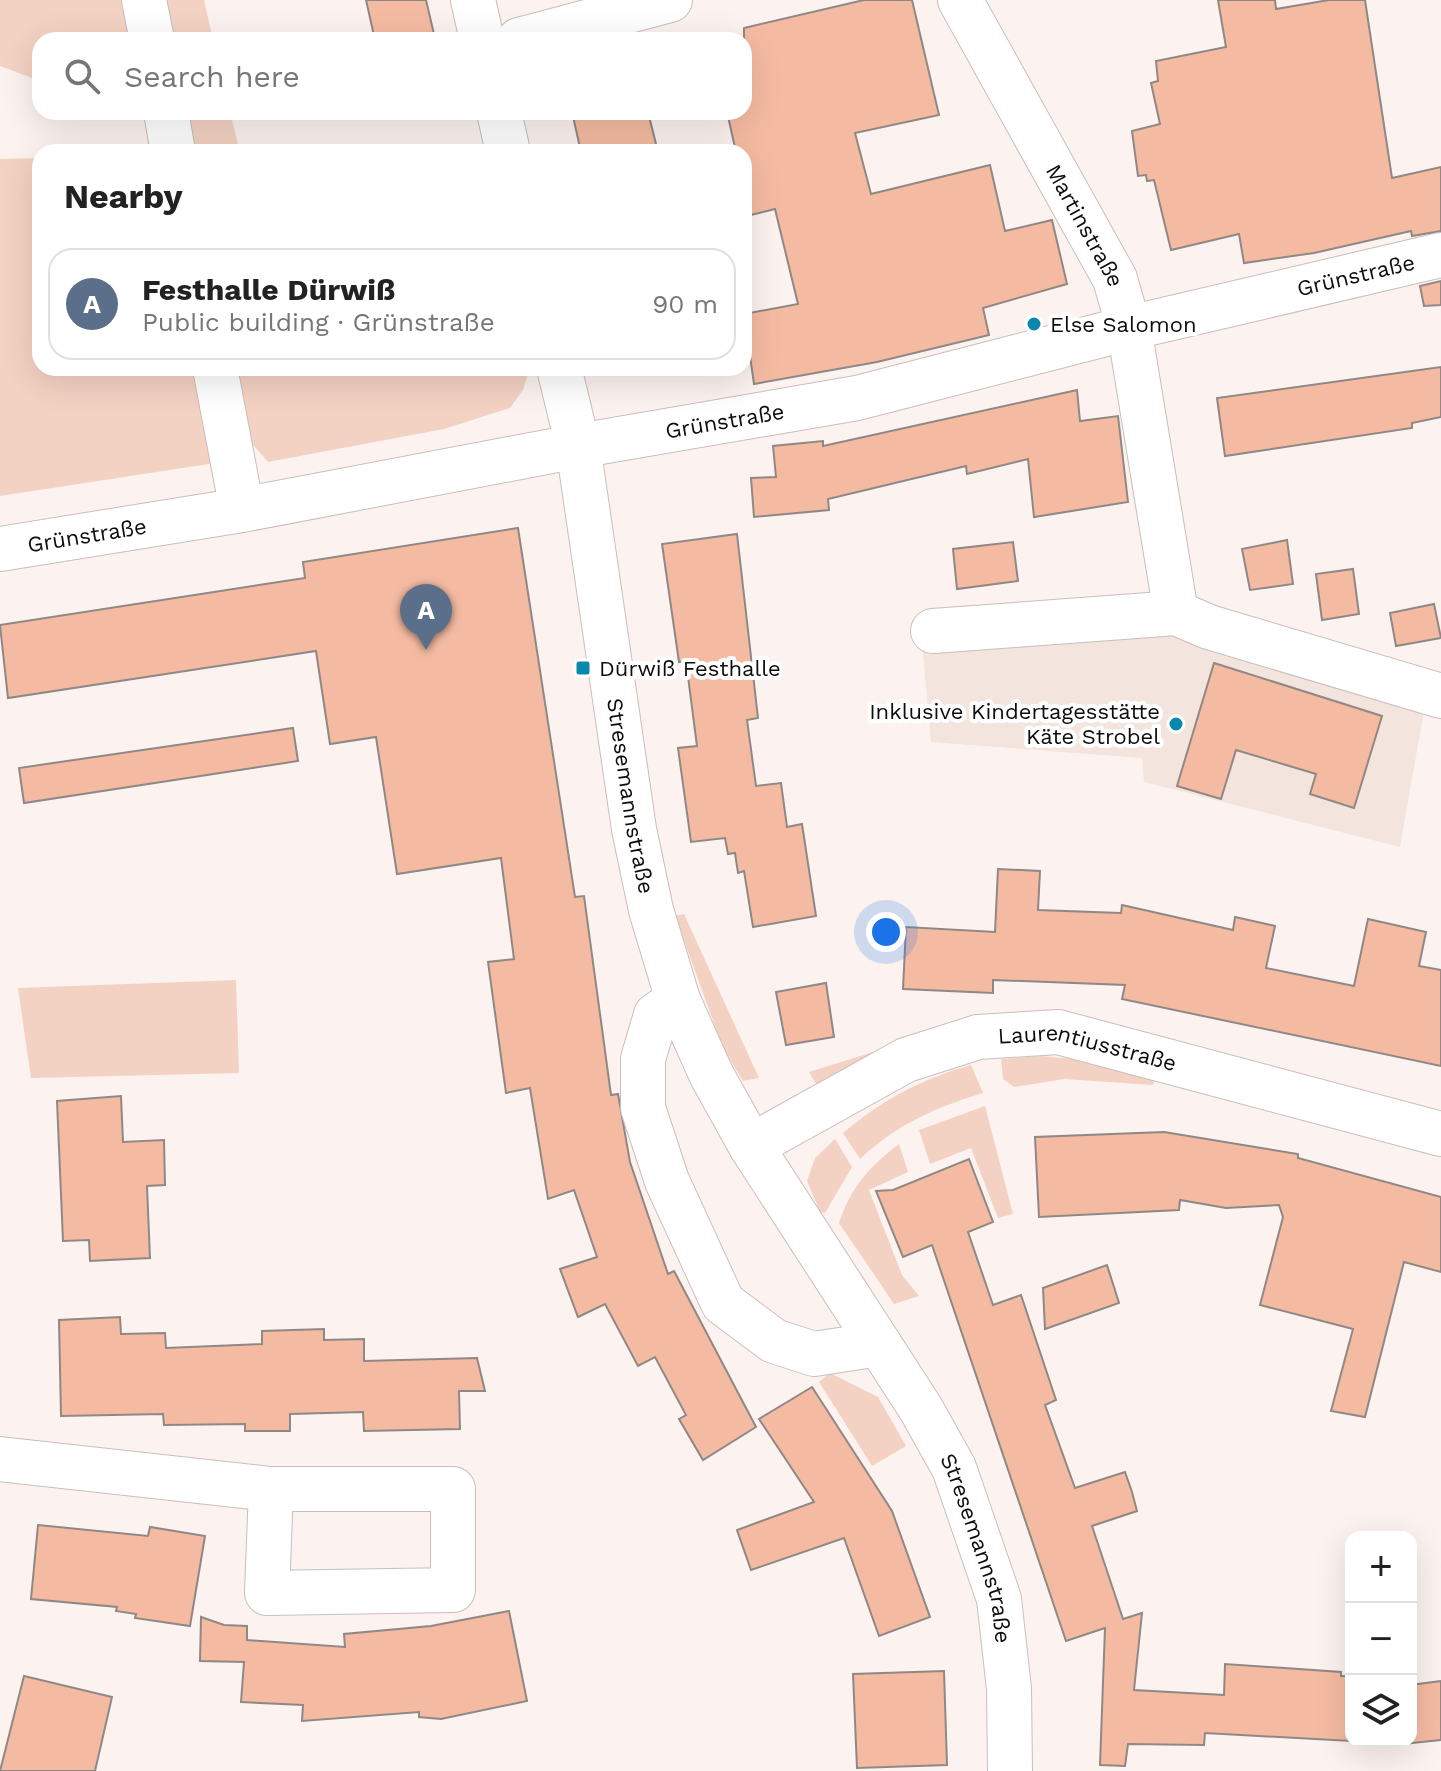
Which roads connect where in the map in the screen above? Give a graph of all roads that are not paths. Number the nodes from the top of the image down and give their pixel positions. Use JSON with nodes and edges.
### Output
{"nodes":[{"id":1,"x":144,"y":0,"type":"edge"},
{"id":2,"x":473,"y":0,"type":"edge"},
{"id":3,"x":670,"y":0,"type":"edge"},
{"id":4,"x":960,"y":0,"type":"edge"},
{"id":5,"x":150,"y":32,"type":"edge"},
{"id":6,"x":480,"y":32,"type":"edge"},
{"id":7,"x":549,"y":32,"type":"edge"},
{"id":8,"x":167,"y":120,"type":"edge"},
{"id":9,"x":501,"y":120,"type":"edge"},
{"id":10,"x":172,"y":144,"type":"edge"},
{"id":11,"x":506,"y":144,"type":"edge"},
{"id":12,"x":1441,"y":255,"type":"edge"},
{"id":13,"x":1129,"y":328,"type":"junction"},
{"id":14,"x":217,"y":376,"type":"edge"},
{"id":15,"x":561,"y":376,"type":"edge"},
{"id":16,"x":578,"y":446,"type":"junction"},
{"id":17,"x":242,"y":510,"type":"junction"},
{"id":18,"x":0,"y":549,"type":"edge"},
{"id":19,"x":1176,"y":613,"type":"junction"},
{"id":20,"x":933,"y":631,"type":"dead end"},
{"id":21,"x":1441,"y":696,"type":"edge"},
{"id":22,"x":678,"y":1000,"type":"junction"},
{"id":23,"x":1441,"y":1134,"type":"edge"},
{"id":24,"x":751,"y":1146,"type":"junction"},
{"id":25,"x":879,"y":1344,"type":"junction"},
{"id":26,"x":0,"y":1459,"type":"edge"},
{"id":27,"x":271,"y":1489,"type":"junction"},
{"id":28,"x":1010,"y":1771,"type":"edge"}],
"edges":[{"from":1,"to":5,"type":"street"},
{"from":2,"to":6,"type":"street"},
{"from":3,"to":7,"type":"street"},
{"from":4,"to":13,"type":"street","name":"Martinstraße"},
{"from":8,"to":10,"type":"street"},
{"from":9,"to":11,"type":"street"},
{"from":12,"to":13,"type":"street","name":"Grünstraße"},
{"from":13,"to":16,"type":"street","name":"Grünstraße"},
{"from":13,"to":19,"type":"street","name":"Martinstraße"},
{"from":14,"to":17,"type":"street"},
{"from":15,"to":16,"type":"street","name":"Stresemannstraße"},
{"from":16,"to":17,"type":"street","name":"Grünstraße"},
{"from":16,"to":22,"type":"street","name":"Stresemannstraße"},
{"from":17,"to":18,"type":"street","name":"Grünstraße"},
{"from":19,"to":20,"type":"street"},
{"from":19,"to":21,"type":"street"},
{"from":22,"to":24,"type":"street","name":"Stresemannstraße"},
{"from":22,"to":25,"type":"street"},
{"from":23,"to":24,"type":"street","name":"Laurentiusstraße"},
{"from":24,"to":25,"type":"street","name":"Stresemannstraße"},
{"from":25,"to":28,"type":"street","name":"Stresemannstraße"},
{"from":26,"to":27,"type":"street"},
{"from":27,"to":27,"type":"street"}]}
